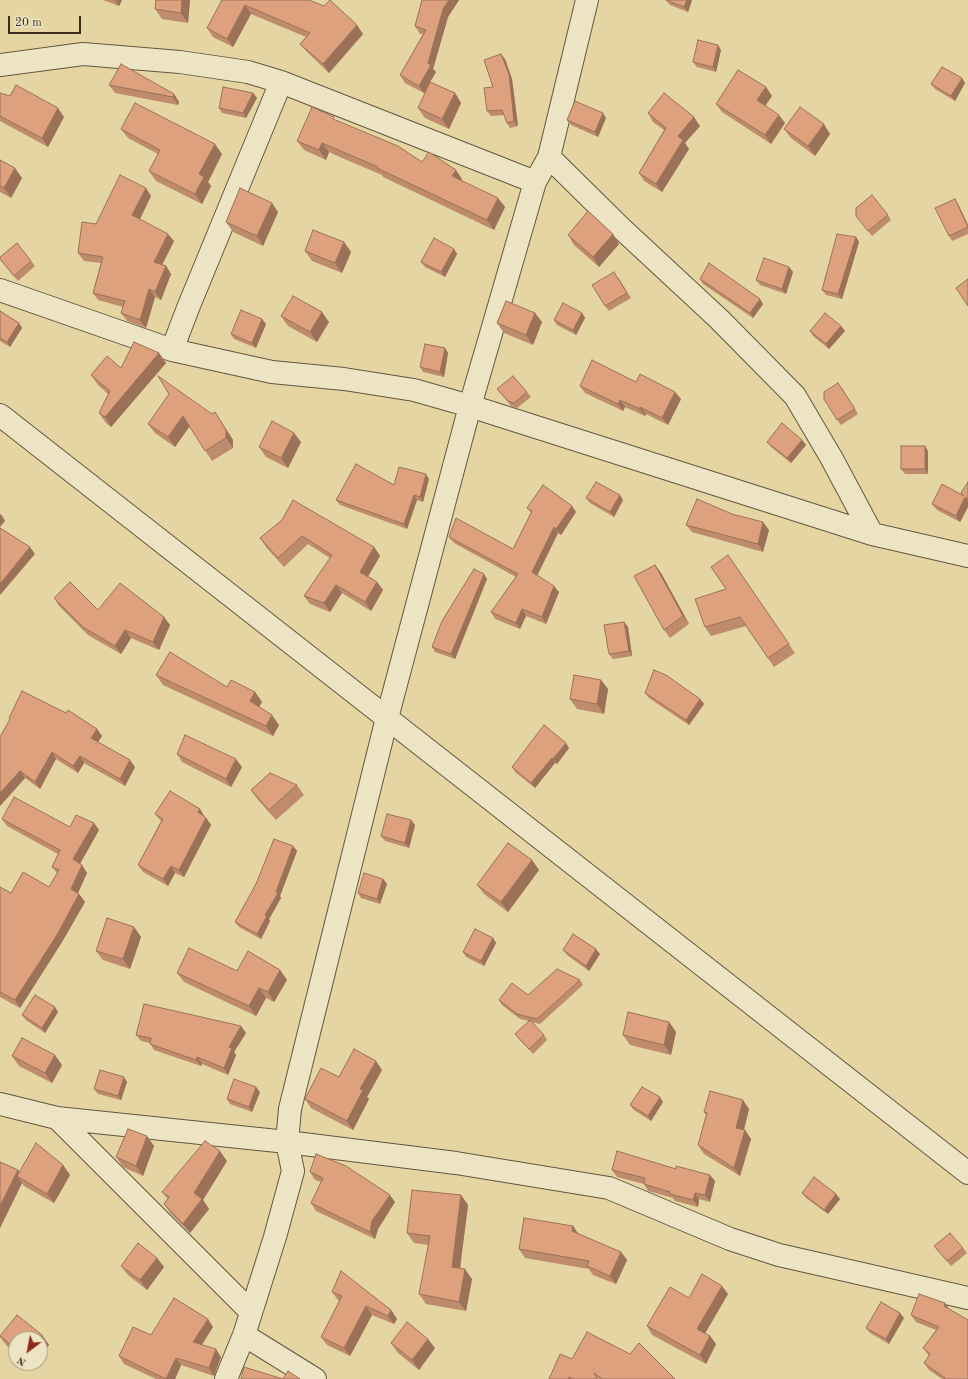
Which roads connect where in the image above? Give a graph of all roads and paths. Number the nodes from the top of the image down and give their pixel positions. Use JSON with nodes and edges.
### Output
{"nodes":[{"id":1,"x":587,"y":0,"type":"edge"},
{"id":2,"x":0,"y":65,"type":"edge"},
{"id":3,"x":281,"y":82,"type":"junction"},
{"id":4,"x":549,"y":157,"type":"junction"},
{"id":5,"x":535,"y":182,"type":"junction"},
{"id":6,"x":0,"y":290,"type":"edge"},
{"id":7,"x":172,"y":350,"type":"junction"},
{"id":8,"x":470,"y":406,"type":"junction"},
{"id":9,"x":0,"y":415,"type":"edge"},
{"id":10,"x":872,"y":534,"type":"junction"},
{"id":11,"x":968,"y":556,"type":"edge"},
{"id":12,"x":387,"y":718,"type":"junction"},
{"id":13,"x":0,"y":1104,"type":"edge"},
{"id":14,"x":57,"y":1118,"type":"junction"},
{"id":15,"x":287,"y":1142,"type":"junction"},
{"id":16,"x":968,"y":1173,"type":"edge"},
{"id":17,"x":968,"y":1298,"type":"edge"},
{"id":18,"x":251,"y":1312,"type":"junction"},
{"id":19,"x":244,"y":1335,"type":"junction"},
{"id":20,"x":226,"y":1379,"type":"edge"},
{"id":21,"x":315,"y":1379,"type":"edge"}],
"edges":[{"from":1,"to":4,"type":"street"},
{"from":2,"to":3,"type":"street"},
{"from":3,"to":5,"type":"street"},
{"from":3,"to":7,"type":"street"},
{"from":4,"to":5,"type":"street"},
{"from":4,"to":10,"type":"street"},
{"from":5,"to":8,"type":"street"},
{"from":6,"to":7,"type":"street"},
{"from":7,"to":8,"type":"street"},
{"from":8,"to":10,"type":"street"},
{"from":8,"to":12,"type":"street"},
{"from":9,"to":12,"type":"street"},
{"from":10,"to":11,"type":"street"},
{"from":12,"to":15,"type":"street"},
{"from":12,"to":16,"type":"street"},
{"from":13,"to":14,"type":"street"},
{"from":14,"to":15,"type":"street"},
{"from":14,"to":18,"type":"street"},
{"from":15,"to":17,"type":"street"},
{"from":15,"to":18,"type":"street"},
{"from":18,"to":19,"type":"street"},
{"from":19,"to":20,"type":"street"},
{"from":19,"to":21,"type":"street"}]}
